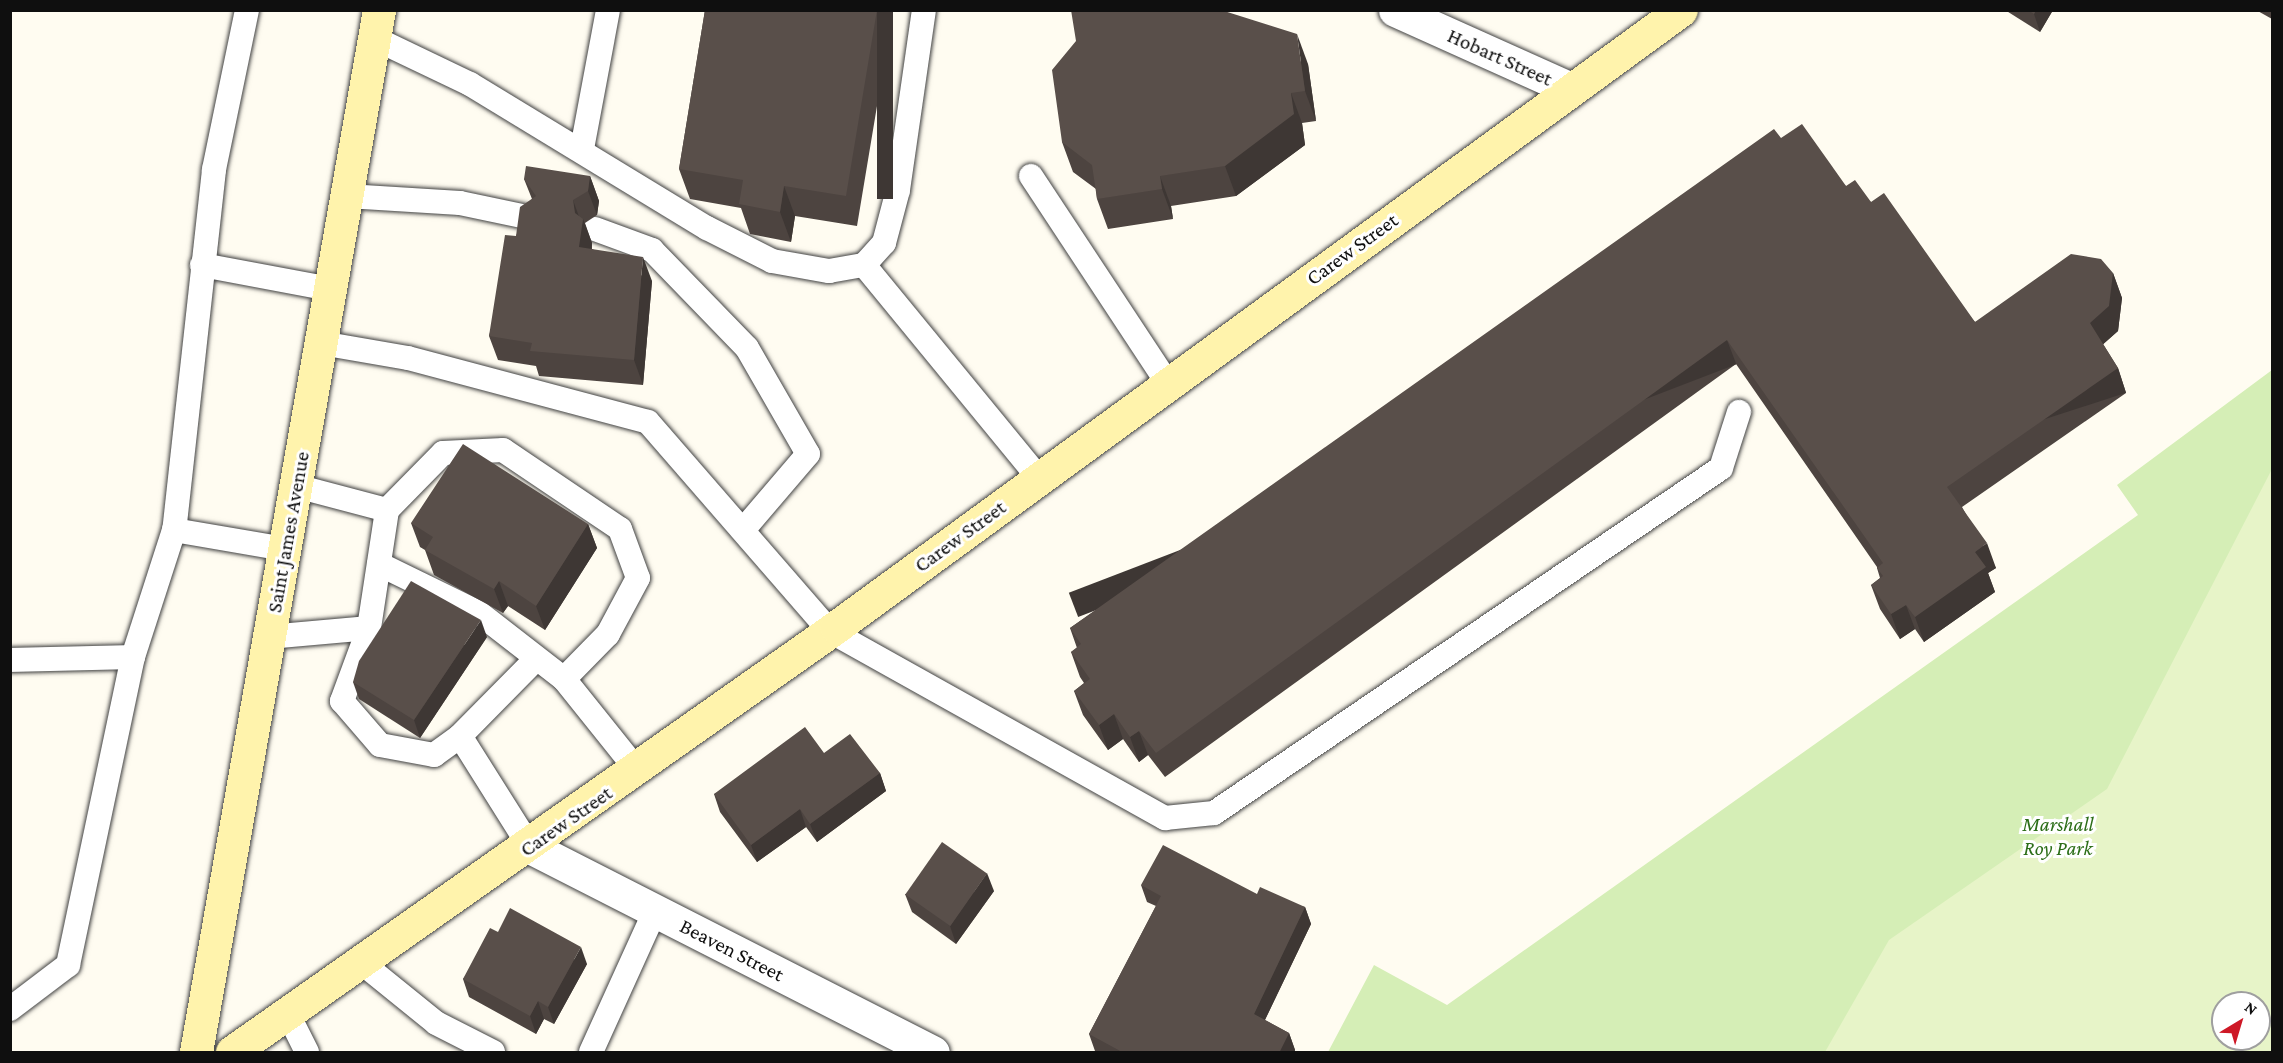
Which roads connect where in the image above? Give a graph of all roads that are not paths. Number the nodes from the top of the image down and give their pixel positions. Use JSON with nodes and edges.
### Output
{"nodes":[{"id":1,"x":247,"y":10,"type":"edge"},
{"id":2,"x":608,"y":10,"type":"edge"},
{"id":3,"x":924,"y":10,"type":"edge"},
{"id":4,"x":1395,"y":10,"type":"edge"},
{"id":5,"x":1681,"y":10,"type":"edge"},
{"id":6,"x":377,"y":24,"type":"edge"},
{"id":7,"x":1571,"y":89,"type":"junction"},
{"id":8,"x":582,"y":149,"type":"junction"},
{"id":9,"x":1031,"y":176,"type":"dead end"},
{"id":10,"x":346,"y":196,"type":"junction"},
{"id":11,"x":531,"y":218,"type":"edge"},
{"id":12,"x":595,"y":229,"type":"dead end"},
{"id":13,"x":864,"y":265,"type":"junction"},
{"id":14,"x":202,"y":266,"type":"junction"},
{"id":15,"x":330,"y":289,"type":"junction"},
{"id":16,"x":321,"y":343,"type":"junction"},
{"id":17,"x":1168,"y":384,"type":"junction"},
{"id":18,"x":1739,"y":412,"type":"dead end"},
{"id":19,"x":1039,"y":478,"type":"junction"},
{"id":20,"x":296,"y":486,"type":"junction"},
{"id":21,"x":387,"y":510,"type":"junction"},
{"id":22,"x":744,"y":529,"type":"junction"},
{"id":23,"x":174,"y":530,"type":"junction"},
{"id":24,"x":285,"y":549,"type":"junction"},
{"id":25,"x":379,"y":564,"type":"junction"},
{"id":26,"x":369,"y":628,"type":"junction"},
{"id":27,"x":830,"y":631,"type":"junction"},
{"id":28,"x":269,"y":637,"type":"junction"},
{"id":29,"x":133,"y":657,"type":"junction"},
{"id":30,"x":536,"y":659,"type":"junction"},
{"id":31,"x":10,"y":660,"type":"edge"},
{"id":32,"x":564,"y":679,"type":"junction"},
{"id":33,"x":460,"y":736,"type":"junction"},
{"id":34,"x":637,"y":770,"type":"junction"},
{"id":35,"x":530,"y":847,"type":"junction"},
{"id":36,"x":655,"y":911,"type":"junction"},
{"id":37,"x":362,"y":963,"type":"junction"},
{"id":38,"x":10,"y":1010,"type":"edge"},
{"id":39,"x":289,"y":1016,"type":"junction"},
{"id":40,"x":196,"y":1053,"type":"edge"},
{"id":41,"x":232,"y":1053,"type":"edge"},
{"id":42,"x":307,"y":1053,"type":"edge"},
{"id":43,"x":493,"y":1053,"type":"edge"},
{"id":44,"x":591,"y":1053,"type":"edge"},
{"id":45,"x":933,"y":1053,"type":"edge"}],
"edges":[{"from":1,"to":14,"type":"lane"},
{"from":2,"to":8,"type":"lane"},
{"from":3,"to":13,"type":"lane"},
{"from":4,"to":7,"type":"street","name":"Hobart Street"},
{"from":5,"to":7,"type":"street","name":"Carew Street"},
{"from":6,"to":8,"type":"lane"},
{"from":6,"to":10,"type":"street","name":"Saint James Avenue"},
{"from":7,"to":17,"type":"street","name":"Carew Street"},
{"from":8,"to":13,"type":"lane"},
{"from":9,"to":17,"type":"lane"},
{"from":10,"to":11,"type":"lane"},
{"from":10,"to":15,"type":"street","name":"Saint James Avenue"},
{"from":12,"to":22,"type":"lane"},
{"from":13,"to":19,"type":"lane"},
{"from":14,"to":15,"type":"lane"},
{"from":14,"to":23,"type":"lane"},
{"from":15,"to":16,"type":"street","name":"Saint James Avenue"},
{"from":16,"to":20,"type":"street","name":"Saint James Avenue"},
{"from":16,"to":22,"type":"lane"},
{"from":17,"to":19,"type":"street","name":"Carew Street"},
{"from":18,"to":27,"type":"lane"},
{"from":19,"to":27,"type":"street","name":"Carew Street"},
{"from":20,"to":21,"type":"lane"},
{"from":20,"to":24,"type":"street","name":"Saint James Avenue"},
{"from":21,"to":25,"type":"lane"},
{"from":21,"to":32,"type":"lane"},
{"from":22,"to":27,"type":"lane"},
{"from":23,"to":24,"type":"lane"},
{"from":23,"to":29,"type":"lane"},
{"from":24,"to":28,"type":"street","name":"Saint James Avenue"},
{"from":25,"to":26,"type":"lane"},
{"from":25,"to":30,"type":"lane"},
{"from":26,"to":28,"type":"lane"},
{"from":26,"to":33,"type":"lane"},
{"from":27,"to":34,"type":"street","name":"Carew Street"},
{"from":28,"to":40,"type":"street","name":"Saint James Avenue"},
{"from":29,"to":31,"type":"lane"},
{"from":29,"to":38,"type":"lane"},
{"from":30,"to":32,"type":"lane"},
{"from":30,"to":33,"type":"lane"},
{"from":32,"to":34,"type":"lane"},
{"from":33,"to":35,"type":"lane"},
{"from":34,"to":35,"type":"street","name":"Carew Street"},
{"from":35,"to":36,"type":"street","name":"Beaven Street"},
{"from":35,"to":37,"type":"street","name":"Carew Street"},
{"from":36,"to":44,"type":"lane"},
{"from":36,"to":45,"type":"street","name":"Beaven Street"},
{"from":37,"to":39,"type":"street","name":"Carew Street"},
{"from":37,"to":43,"type":"lane"},
{"from":39,"to":41,"type":"street","name":"Carew Street"},
{"from":39,"to":42,"type":"lane"}]}
